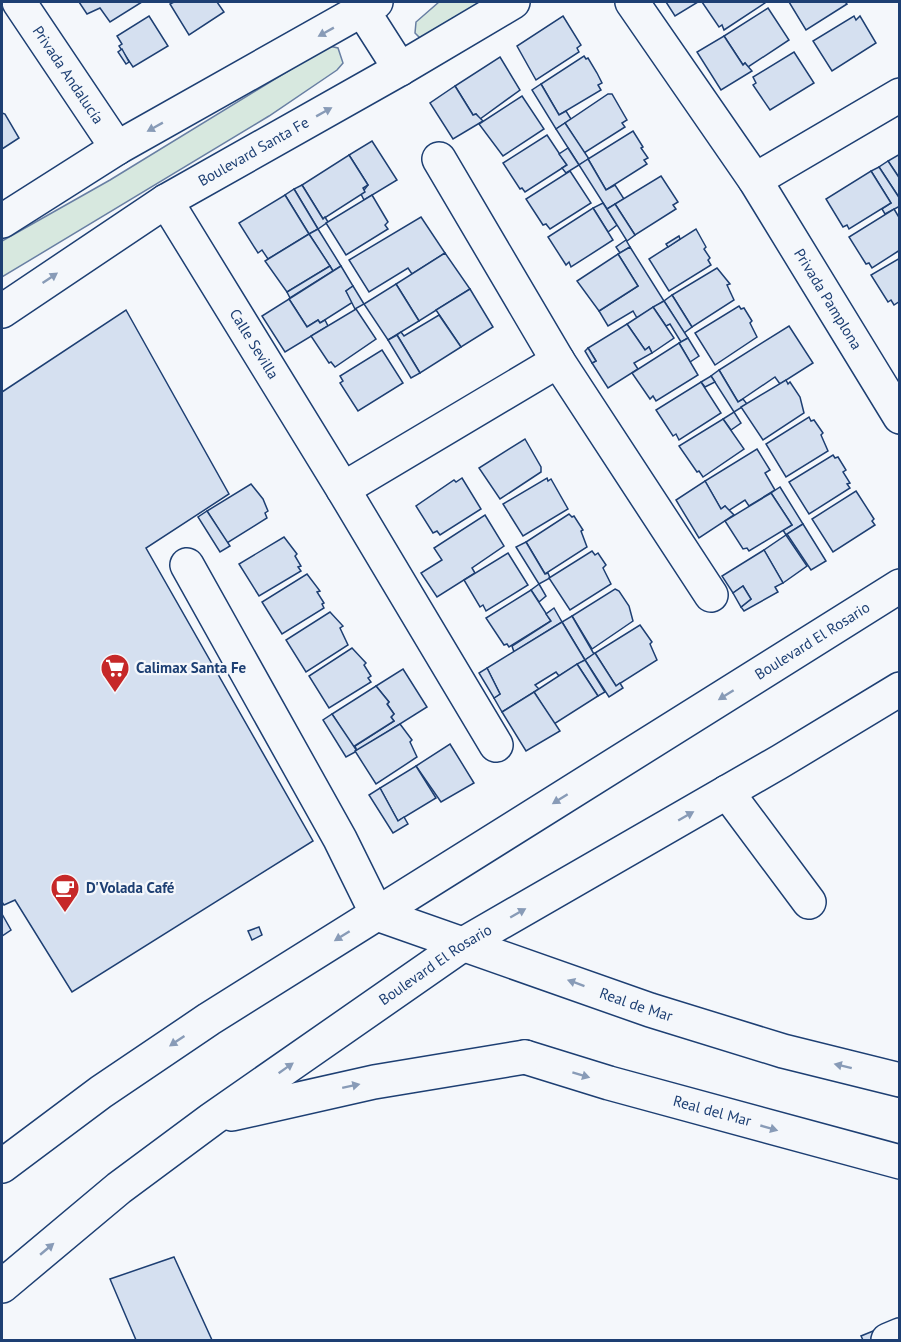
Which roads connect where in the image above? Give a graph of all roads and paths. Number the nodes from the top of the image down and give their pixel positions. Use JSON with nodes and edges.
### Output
{"nodes":[{"id":1,"x":20,"y":2,"type":"edge"},
{"id":2,"x":513,"y":2,"type":"edge"},
{"id":3,"x":632,"y":2,"type":"edge"},
{"id":4,"x":369,"y":6,"type":"edge"},
{"id":5,"x":400,"y":69,"type":"junction"},
{"id":6,"x":900,"y":95,"type":"edge"},
{"id":7,"x":117,"y":148,"type":"junction"},
{"id":8,"x":440,"y":159,"type":"dead end"},
{"id":9,"x":755,"y":180,"type":"junction"},
{"id":10,"x":166,"y":201,"type":"junction"},
{"id":11,"x":2,"y":221,"type":"edge"},
{"id":12,"x":2,"y":311,"type":"edge"},
{"id":13,"x":558,"y":361,"type":"junction"},
{"id":14,"x":900,"y":417,"type":"edge"},
{"id":15,"x":343,"y":489,"type":"junction"},
{"id":16,"x":187,"y":565,"type":"dead end"},
{"id":17,"x":900,"y":586,"type":"edge"},
{"id":18,"x":711,"y":595,"type":"dead end"},
{"id":19,"x":900,"y":688,"type":"edge"},
{"id":20,"x":496,"y":746,"type":"dead end"},
{"id":21,"x":727,"y":792,"type":"junction"},
{"id":22,"x":809,"y":902,"type":"dead end"},
{"id":23,"x":377,"y":914,"type":"junction"},
{"id":24,"x":465,"y":943,"type":"junction"},
{"id":25,"x":900,"y":1080,"type":"edge"},
{"id":26,"x":212,"y":1119,"type":"junction"},
{"id":27,"x":900,"y":1162,"type":"edge"},
{"id":28,"x":2,"y":1166,"type":"edge"},
{"id":29,"x":2,"y":1286,"type":"edge"},
{"id":30,"x":900,"y":1335,"type":"edge"},
{"id":31,"x":888,"y":1341,"type":"edge"}],
"edges":[{"from":1,"to":7,"type":"main road","name":"Privada Andalucía"},
{"from":2,"to":5,"type":"main road","name":"Boulevard Santa Fe"},
{"from":3,"to":9,"type":"main road","name":"Privada Pamplona"},
{"from":4,"to":5,"type":"main road"},
{"from":4,"to":7,"type":"main road","one_way":true},
{"from":10,"to":5,"type":"main road","name":"Boulevard Santa Fe","one_way":true},
{"from":6,"to":9,"type":"main road"},
{"from":7,"to":11,"type":"main road"},
{"from":8,"to":13,"type":"main road"},
{"from":9,"to":14,"type":"main road","name":"Privada Pamplona"},
{"from":12,"to":10,"type":"main road","name":"Boulevard Santa Fe","one_way":true},
{"from":10,"to":15,"type":"main road","name":"Calle Sevilla"},
{"from":13,"to":15,"type":"main road"},
{"from":13,"to":18,"type":"main road"},
{"from":15,"to":20,"type":"main road","name":"Calle Sevilla"},
{"from":16,"to":23,"type":"main road"},
{"from":17,"to":23,"type":"main road","name":"Boulevard El Rosario","one_way":true},
{"from":19,"to":21,"type":"main road","name":"Boulevard El Rosario"},
{"from":21,"to":22,"type":"main road"},
{"from":24,"to":21,"type":"main road","name":"Boulevard El Rosario","one_way":true},
{"from":23,"to":24,"type":"main road","name":"Real de Mar"},
{"from":23,"to":28,"type":"main road","name":"Boulevard El Rosario","one_way":true},
{"from":25,"to":24,"type":"main road","name":"Real de Mar","one_way":true},
{"from":26,"to":24,"type":"main road","name":"Boulevard El Rosario","one_way":true},
{"from":26,"to":27,"type":"main road","name":"Real del Mar","one_way":true},
{"from":29,"to":26,"type":"main road","name":"Boulevard El Rosario","one_way":true},
{"from":30,"to":31,"type":"main road"}]}
